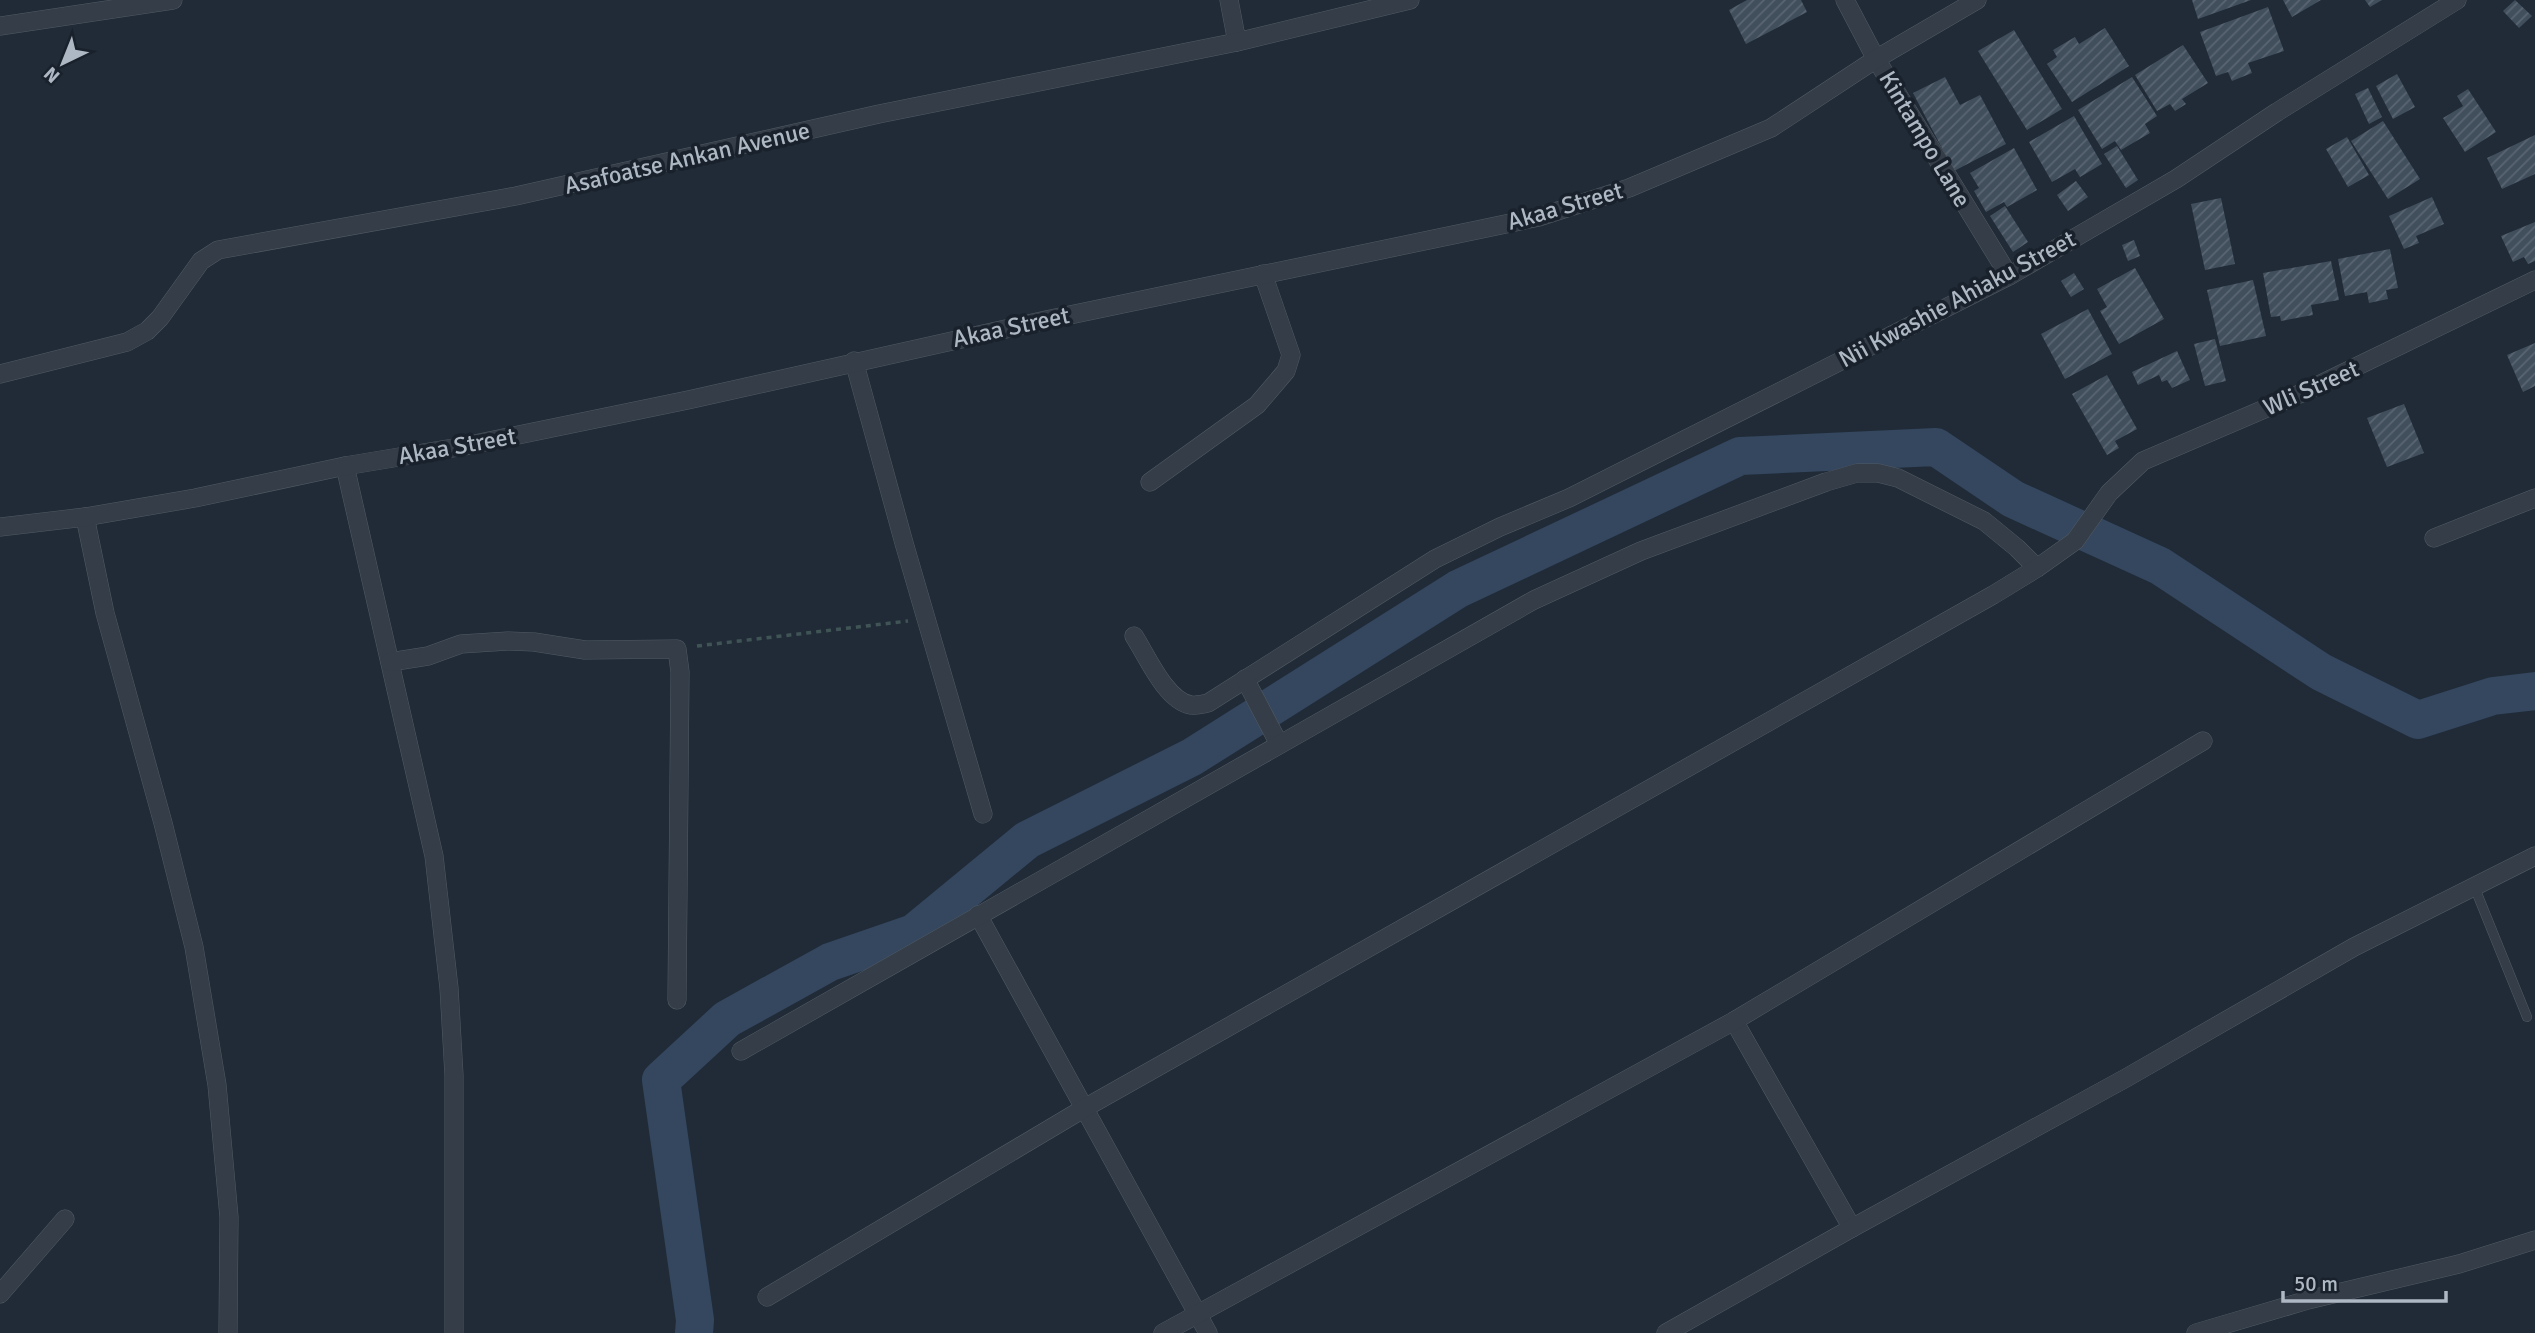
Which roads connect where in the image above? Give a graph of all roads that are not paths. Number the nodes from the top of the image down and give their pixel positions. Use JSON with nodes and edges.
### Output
{"nodes":[{"id":1,"x":173,"y":0,"type":"edge"},
{"id":2,"x":1229,"y":0,"type":"edge"},
{"id":3,"x":1410,"y":0,"type":"edge"},
{"id":4,"x":1844,"y":0,"type":"edge"},
{"id":5,"x":1978,"y":0,"type":"edge"},
{"id":6,"x":2457,"y":0,"type":"edge"},
{"id":7,"x":0,"y":26,"type":"edge"},
{"id":8,"x":1237,"y":42,"type":"junction"},
{"id":9,"x":1876,"y":59,"type":"junction"},
{"id":10,"x":1263,"y":274,"type":"junction"},
{"id":11,"x":2009,"y":276,"type":"junction"},
{"id":12,"x":2535,"y":280,"type":"edge"},
{"id":13,"x":854,"y":361,"type":"junction"},
{"id":14,"x":0,"y":374,"type":"edge"},
{"id":15,"x":345,"y":466,"type":"junction"},
{"id":16,"x":1150,"y":482,"type":"dead end"},
{"id":17,"x":2535,"y":498,"type":"edge"},
{"id":18,"x":85,"y":517,"type":"junction"},
{"id":19,"x":0,"y":527,"type":"edge"},
{"id":20,"x":2434,"y":538,"type":"dead end"},
{"id":21,"x":2037,"y":568,"type":"junction"},
{"id":22,"x":1134,"y":636,"type":"dead end"},
{"id":23,"x":390,"y":662,"type":"junction"},
{"id":24,"x":1245,"y":679,"type":"junction"},
{"id":25,"x":1275,"y":737,"type":"junction"},
{"id":26,"x":2203,"y":741,"type":"dead end"},
{"id":27,"x":983,"y":814,"type":"dead end"},
{"id":28,"x":2535,"y":856,"type":"edge"},
{"id":29,"x":2474,"y":886,"type":"junction"},
{"id":30,"x":978,"y":915,"type":"junction"},
{"id":31,"x":677,"y":1000,"type":"dead end"},
{"id":32,"x":2527,"y":1017,"type":"dead end"},
{"id":33,"x":1734,"y":1021,"type":"junction"},
{"id":34,"x":741,"y":1051,"type":"dead end"},
{"id":35,"x":1083,"y":1109,"type":"junction"},
{"id":36,"x":65,"y":1219,"type":"dead end"},
{"id":37,"x":1852,"y":1228,"type":"junction"},
{"id":38,"x":2535,"y":1240,"type":"edge"},
{"id":39,"x":0,"y":1294,"type":"edge"},
{"id":40,"x":767,"y":1297,"type":"dead end"},
{"id":41,"x":1197,"y":1314,"type":"junction"},
{"id":42,"x":228,"y":1333,"type":"edge"},
{"id":43,"x":454,"y":1333,"type":"edge"},
{"id":44,"x":1163,"y":1333,"type":"edge"},
{"id":45,"x":1208,"y":1333,"type":"edge"},
{"id":46,"x":1667,"y":1333,"type":"edge"},
{"id":47,"x":2196,"y":1333,"type":"edge"}],
"edges":[{"from":1,"to":7,"type":"street"},
{"from":2,"to":8,"type":"street"},
{"from":3,"to":8,"type":"street","name":"Asafoatse Ankan Avenue"},
{"from":4,"to":9,"type":"street","name":"Kintampo Lane"},
{"from":5,"to":9,"type":"street","name":"Akaa Street"},
{"from":6,"to":11,"type":"street","name":"Nii Kwashie Ahiaku Street"},
{"from":8,"to":14,"type":"street","name":"Asafoatse Ankan Avenue"},
{"from":9,"to":10,"type":"street","name":"Akaa Street"},
{"from":9,"to":11,"type":"street","name":"Kintampo Lane"},
{"from":10,"to":13,"type":"street","name":"Akaa Street"},
{"from":10,"to":16,"type":"street"},
{"from":11,"to":24,"type":"street","name":"Nii Kwashie Ahiaku Street"},
{"from":12,"to":21,"type":"street","name":"Wli Street"},
{"from":13,"to":15,"type":"street","name":"Akaa Street"},
{"from":13,"to":27,"type":"street"},
{"from":15,"to":18,"type":"street","name":"Akaa Street"},
{"from":15,"to":23,"type":"street"},
{"from":17,"to":20,"type":"street"},
{"from":18,"to":19,"type":"street","name":"Akaa Street"},
{"from":18,"to":42,"type":"street"},
{"from":21,"to":25,"type":"street"},
{"from":21,"to":35,"type":"street","name":"Wli Street"},
{"from":22,"to":24,"type":"street","name":"Nii Kwashie Ahiaku Street"},
{"from":23,"to":31,"type":"street"},
{"from":23,"to":43,"type":"street"},
{"from":24,"to":25,"type":"street"},
{"from":25,"to":30,"type":"street"},
{"from":26,"to":33,"type":"street"},
{"from":28,"to":29,"type":"street"},
{"from":29,"to":32,"type":"lane"},
{"from":29,"to":37,"type":"street"},
{"from":30,"to":34,"type":"street"},
{"from":30,"to":35,"type":"street"},
{"from":33,"to":37,"type":"street"},
{"from":33,"to":41,"type":"street"},
{"from":35,"to":40,"type":"street","name":"Wli Street"},
{"from":35,"to":41,"type":"street"},
{"from":36,"to":39,"type":"street"},
{"from":37,"to":46,"type":"street"},
{"from":38,"to":47,"type":"street"},
{"from":41,"to":44,"type":"street"},
{"from":41,"to":45,"type":"street"}]}
